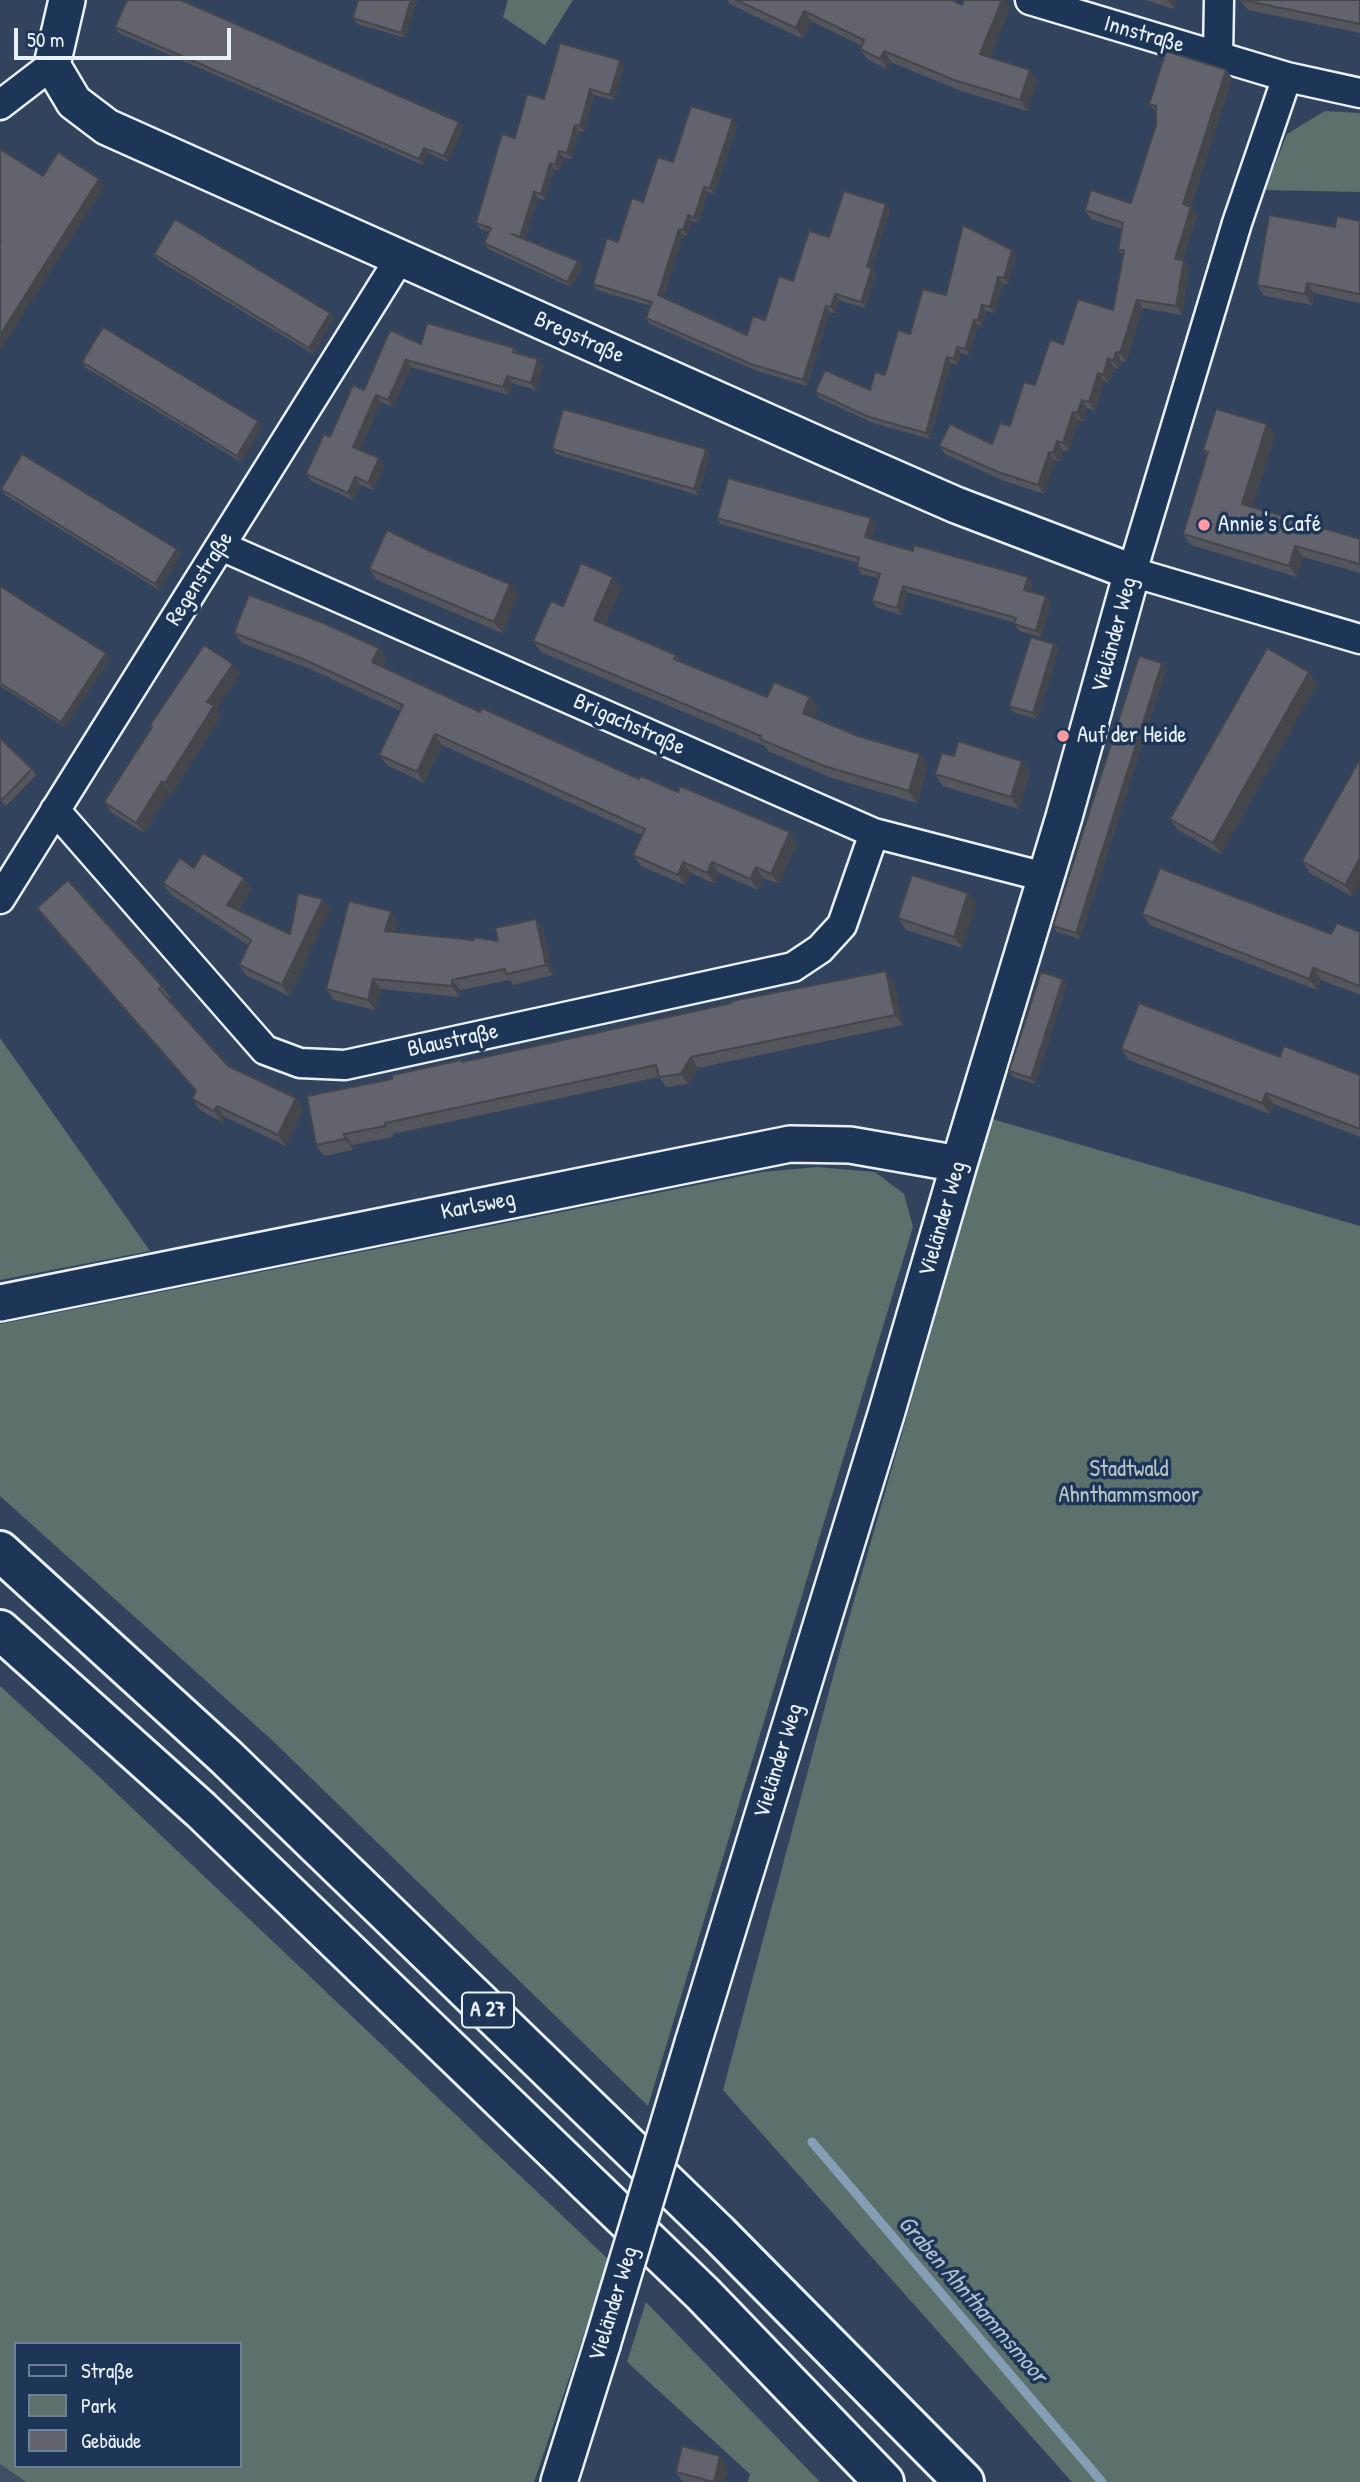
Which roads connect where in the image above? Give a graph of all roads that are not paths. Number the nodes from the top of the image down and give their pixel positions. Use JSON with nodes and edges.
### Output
{"nodes":[{"id":1,"x":67,"y":0,"type":"edge"},
{"id":2,"x":1030,"y":0,"type":"edge"},
{"id":3,"x":1219,"y":0,"type":"edge"},
{"id":4,"x":1218,"y":57,"type":"junction"},
{"id":5,"x":52,"y":65,"type":"junction"},
{"id":6,"x":1287,"y":77,"type":"junction"},
{"id":7,"x":1360,"y":93,"type":"edge"},
{"id":8,"x":0,"y":105,"type":"edge"},
{"id":9,"x":400,"y":258,"type":"junction"},
{"id":10,"x":221,"y":545,"type":"junction"},
{"id":11,"x":1132,"y":572,"type":"junction"},
{"id":12,"x":1360,"y":639,"type":"edge"},
{"id":13,"x":55,"y":810,"type":"junction"},
{"id":14,"x":874,"y":833,"type":"junction"},
{"id":15,"x":1045,"y":877,"type":"junction"},
{"id":16,"x":0,"y":899,"type":"edge"},
{"id":17,"x":959,"y":1164,"type":"junction"},
{"id":18,"x":0,"y":1303,"type":"edge"},
{"id":19,"x":0,"y":1551,"type":"edge"},
{"id":20,"x":0,"y":1630,"type":"edge"},
{"id":21,"x":559,"y":2482,"type":"edge"},
{"id":22,"x":884,"y":2482,"type":"edge"},
{"id":23,"x":964,"y":2482,"type":"edge"}],
"edges":[{"from":1,"to":5,"type":"street"},
{"from":2,"to":4,"type":"street","name":"Innstraße"},
{"from":3,"to":4,"type":"street"},
{"from":4,"to":6,"type":"street"},
{"from":5,"to":8,"type":"street"},
{"from":5,"to":9,"type":"street","name":"Bregstraße"},
{"from":6,"to":7,"type":"street"},
{"from":6,"to":11,"type":"street","name":"Vieländer Weg"},
{"from":9,"to":10,"type":"street","name":"Regenstraße"},
{"from":9,"to":11,"type":"street","name":"Bregstraße"},
{"from":10,"to":13,"type":"street","name":"Regenstraße"},
{"from":10,"to":14,"type":"street","name":"Brigachstraße"},
{"from":11,"to":12,"type":"street"},
{"from":11,"to":15,"type":"street","name":"Vieländer Weg"},
{"from":13,"to":14,"type":"street","name":"Blaustraße"},
{"from":13,"to":16,"type":"street","name":"Regenstraße"},
{"from":14,"to":15,"type":"street","name":"Brigachstraße"},
{"from":15,"to":17,"type":"street","name":"Vieländer Weg"},
{"from":17,"to":18,"type":"street","name":"Karlsweg"},
{"from":17,"to":21,"type":"street","name":"Vieländer Weg","bridge":true},
{"from":19,"to":23,"type":"highway","number":"A 27"},
{"from":20,"to":22,"type":"highway","number":"A 27"}]}
